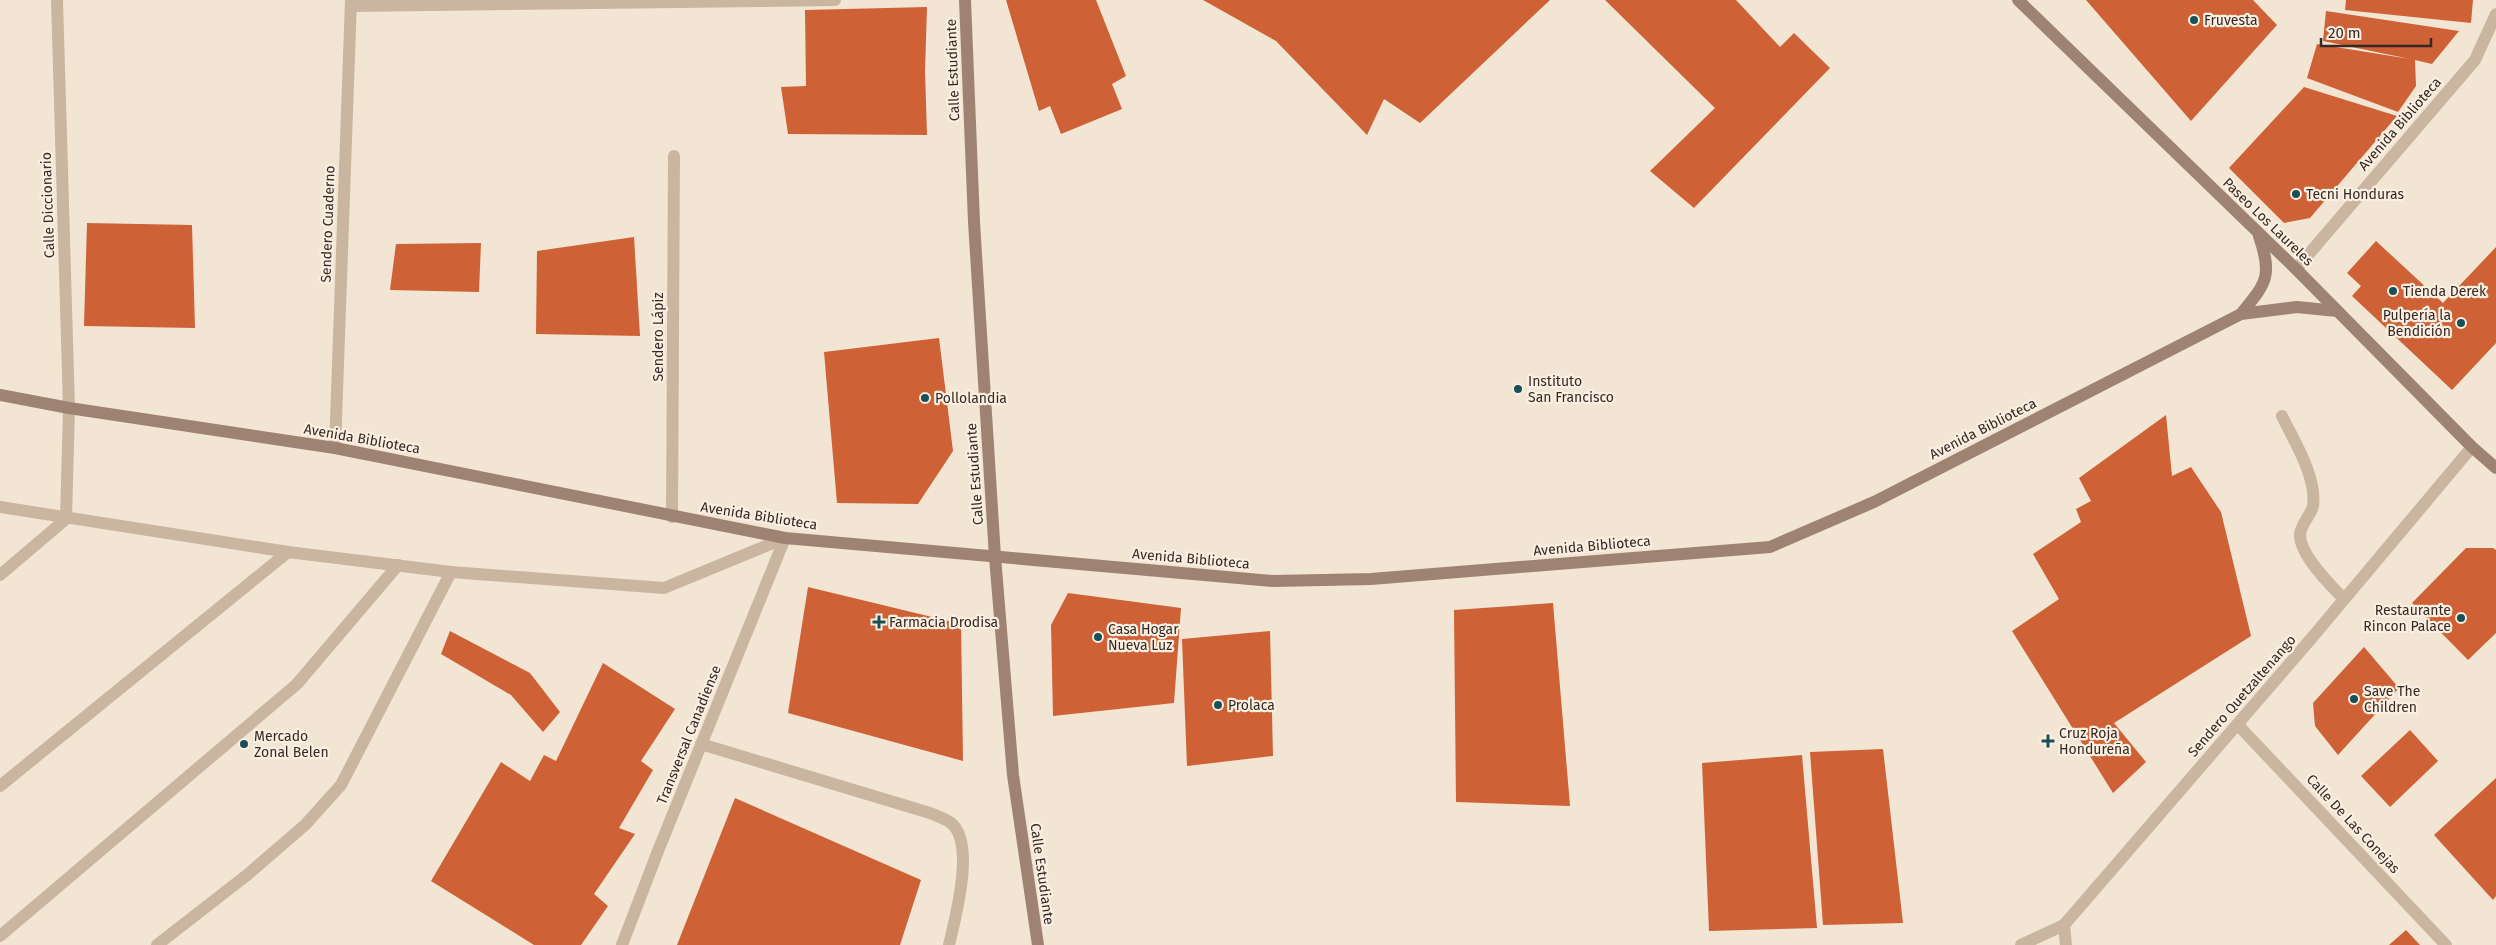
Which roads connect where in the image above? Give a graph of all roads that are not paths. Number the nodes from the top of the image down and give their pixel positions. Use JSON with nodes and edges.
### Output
{"nodes":[{"id":1,"x":57,"y":0,"type":"edge"},
{"id":2,"x":835,"y":0,"type":"edge"},
{"id":3,"x":966,"y":0,"type":"edge"},
{"id":4,"x":2018,"y":0,"type":"edge"},
{"id":5,"x":351,"y":3,"type":"edge"},
{"id":6,"x":2495,"y":17,"type":"edge"},
{"id":7,"x":674,"y":156,"type":"dead end"},
{"id":8,"x":2258,"y":233,"type":"junction"},
{"id":9,"x":2296,"y":269,"type":"junction"},
{"id":10,"x":2337,"y":311,"type":"junction"},
{"id":11,"x":2241,"y":314,"type":"junction"},
{"id":12,"x":0,"y":395,"type":"edge"},
{"id":13,"x":69,"y":408,"type":"junction"},
{"id":14,"x":2282,"y":416,"type":"dead end"},
{"id":15,"x":2472,"y":447,"type":"junction"},
{"id":16,"x":335,"y":448,"type":"junction"},
{"id":17,"x":2496,"y":468,"type":"edge"},
{"id":18,"x":0,"y":507,"type":"edge"},
{"id":19,"x":672,"y":517,"type":"junction"},
{"id":20,"x":66,"y":519,"type":"junction"},
{"id":21,"x":785,"y":538,"type":"junction"},
{"id":22,"x":288,"y":552,"type":"junction"},
{"id":23,"x":996,"y":557,"type":"junction"},
{"id":24,"x":398,"y":565,"type":"junction"},
{"id":25,"x":451,"y":572,"type":"junction"},
{"id":26,"x":0,"y":575,"type":"edge"},
{"id":27,"x":2344,"y":599,"type":"junction"},
{"id":28,"x":2238,"y":724,"type":"junction"},
{"id":29,"x":701,"y":744,"type":"junction"},
{"id":30,"x":0,"y":786,"type":"edge"},
{"id":31,"x":2064,"y":925,"type":"junction"},
{"id":32,"x":0,"y":936,"type":"edge"},
{"id":33,"x":157,"y":945,"type":"edge"},
{"id":34,"x":622,"y":945,"type":"edge"},
{"id":35,"x":949,"y":945,"type":"edge"},
{"id":36,"x":1038,"y":945,"type":"edge"},
{"id":37,"x":2020,"y":945,"type":"edge"},
{"id":38,"x":2066,"y":945,"type":"edge"},
{"id":39,"x":2446,"y":945,"type":"edge"}],
"edges":[{"from":1,"to":13,"type":"street","name":"Calle Diccionario"},
{"from":2,"to":5,"type":"street"},
{"from":3,"to":23,"type":"street","name":"Calle Estudiante"},
{"from":4,"to":8,"type":"street","name":"Paseo Los Laureles"},
{"from":5,"to":16,"type":"street","name":"Sendero Cuaderno"},
{"from":6,"to":9,"type":"street","name":"Avenida Biblioteca"},
{"from":7,"to":19,"type":"street","name":"Sendero Lápiz"},
{"from":8,"to":9,"type":"street","name":"Paseo Los Laureles"},
{"from":8,"to":11,"type":"street"},
{"from":9,"to":10,"type":"street","name":"Paseo Los Laureles"},
{"from":10,"to":11,"type":"street","name":"Avenida Biblioteca"},
{"from":10,"to":15,"type":"street","name":"Paseo Los Laureles"},
{"from":11,"to":23,"type":"street","name":"Avenida Biblioteca"},
{"from":12,"to":13,"type":"street","name":"Avenida Biblioteca"},
{"from":13,"to":16,"type":"street","name":"Avenida Biblioteca"},
{"from":13,"to":20,"type":"street","name":"Calle Diccionario"},
{"from":14,"to":27,"type":"street"},
{"from":15,"to":17,"type":"street","name":"Paseo Los Laureles"},
{"from":15,"to":27,"type":"street","name":"Sendero Quetzaltenango"},
{"from":16,"to":19,"type":"street","name":"Avenida Biblioteca"},
{"from":18,"to":20,"type":"street"},
{"from":19,"to":21,"type":"street","name":"Avenida Biblioteca"},
{"from":20,"to":22,"type":"street"},
{"from":20,"to":26,"type":"street"},
{"from":21,"to":23,"type":"street","name":"Avenida Biblioteca"},
{"from":21,"to":25,"type":"street"},
{"from":21,"to":29,"type":"street","name":"Transversal Canadiense"},
{"from":22,"to":24,"type":"street"},
{"from":22,"to":30,"type":"street"},
{"from":23,"to":36,"type":"street","name":"Calle Estudiante"},
{"from":24,"to":25,"type":"street"},
{"from":24,"to":32,"type":"street"},
{"from":25,"to":33,"type":"street"},
{"from":27,"to":28,"type":"street","name":"Sendero Quetzaltenango"},
{"from":28,"to":31,"type":"street","name":"Sendero Quetzaltenango"},
{"from":28,"to":39,"type":"street","name":"Calle De Las Conejas"},
{"from":29,"to":34,"type":"street","name":"Transversal Canadiense"},
{"from":29,"to":35,"type":"street"},
{"from":31,"to":37,"type":"street","name":"Sendero Quetzaltenango"},
{"from":31,"to":38,"type":"street"}]}
